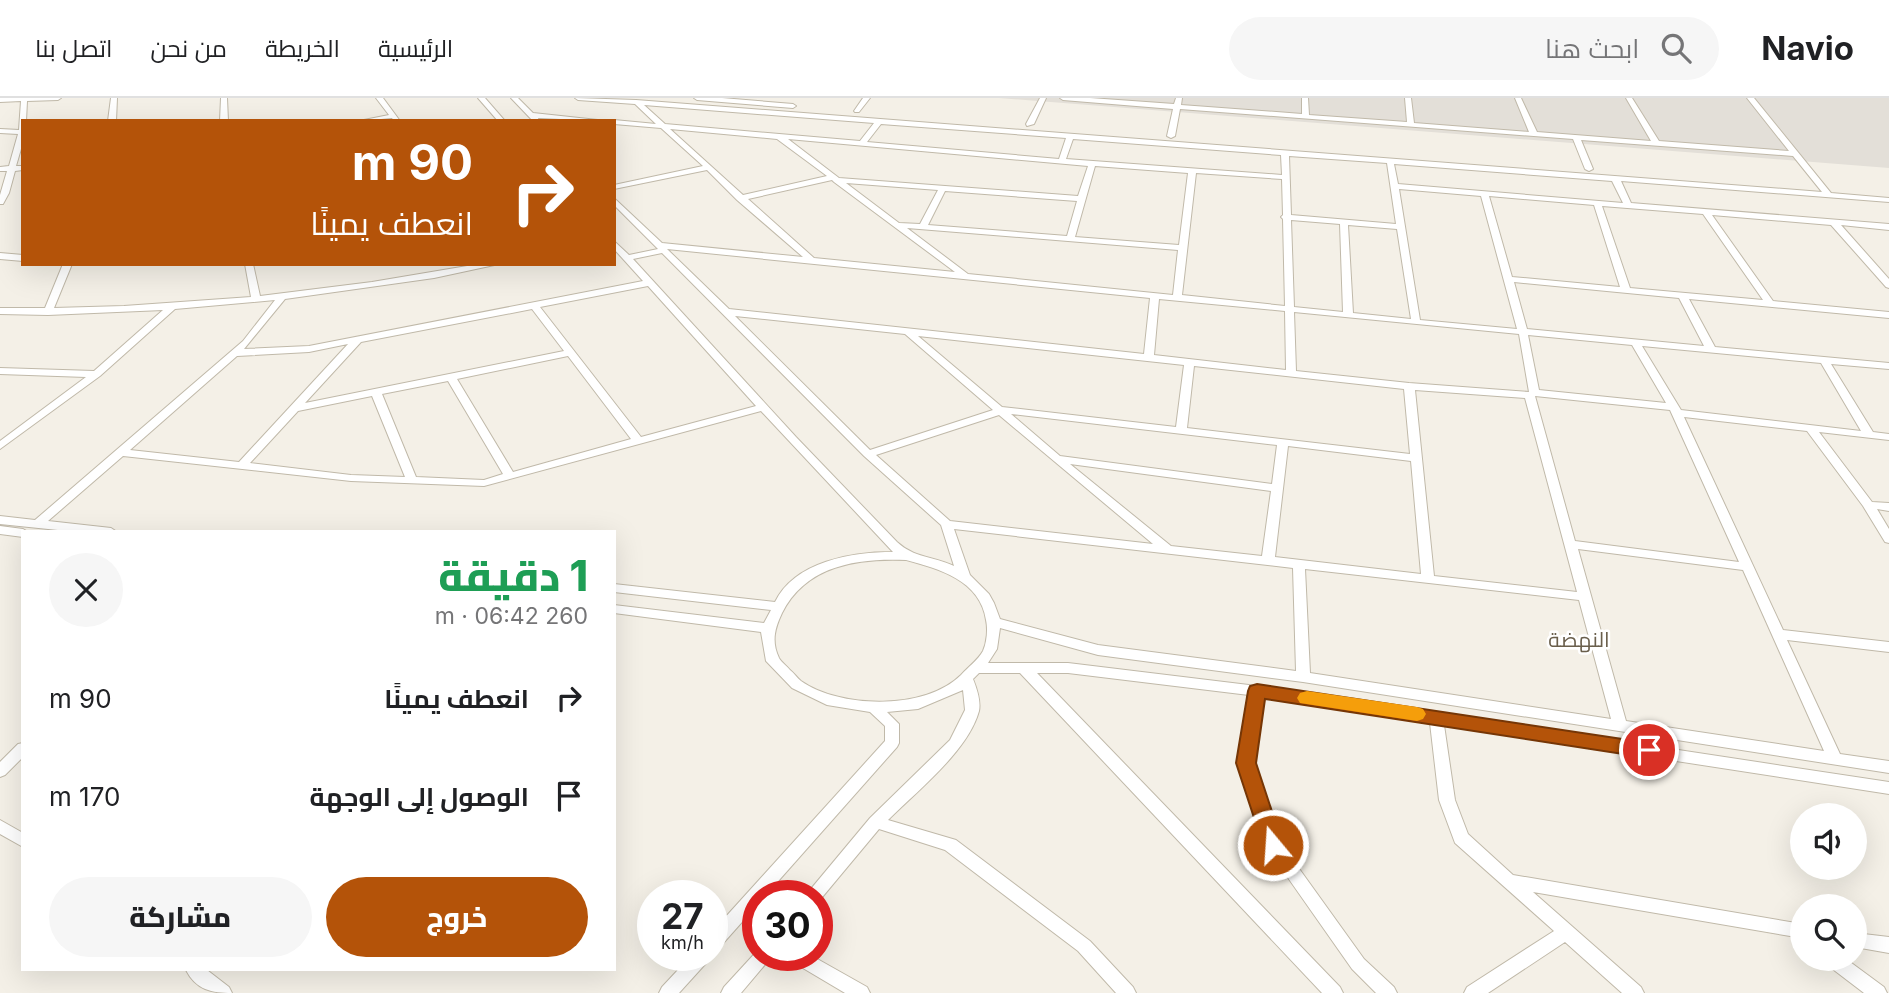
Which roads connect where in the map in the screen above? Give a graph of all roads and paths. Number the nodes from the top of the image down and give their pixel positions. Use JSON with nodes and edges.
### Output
{"nodes":[{"id":1,"x":58,"y":98,"type":"edge"},
{"id":2,"x":114,"y":98,"type":"edge"},
{"id":3,"x":224,"y":98,"type":"edge"},
{"id":4,"x":379,"y":98,"type":"edge"},
{"id":5,"x":481,"y":98,"type":"edge"},
{"id":6,"x":514,"y":98,"type":"edge"},
{"id":7,"x":578,"y":98,"type":"edge"},
{"id":8,"x":695,"y":98,"type":"edge"},
{"id":9,"x":867,"y":98,"type":"edge"},
{"id":10,"x":1043,"y":98,"type":"edge"},
{"id":11,"x":1063,"y":98,"type":"edge"},
{"id":12,"x":1305,"y":98,"type":"edge"},
{"id":13,"x":1408,"y":98,"type":"edge"},
{"id":14,"x":1518,"y":98,"type":"edge"},
{"id":15,"x":1629,"y":98,"type":"edge"},
{"id":16,"x":1750,"y":98,"type":"edge"},
{"id":17,"x":0,"y":100,"type":"edge"},
{"id":18,"x":24,"y":100,"type":"edge"},
{"id":19,"x":636,"y":102,"type":"junction"},
{"id":20,"x":1178,"y":102,"type":"edge"},
{"id":21,"x":685,"y":106,"type":"junction"},
{"id":22,"x":858,"y":111,"type":"junction"},
{"id":23,"x":1306,"y":117,"type":"junction"},
{"id":24,"x":396,"y":118,"type":"edge"},
{"id":25,"x":534,"y":118,"type":"edge"},
{"id":26,"x":23,"y":119,"type":"edge"},
{"id":27,"x":112,"y":119,"type":"edge"},
{"id":28,"x":224,"y":119,"type":"edge"},
{"id":29,"x":500,"y":119,"type":"edge"},
{"id":30,"x":557,"y":119,"type":"edge"},
{"id":31,"x":878,"y":121,"type":"junction"},
{"id":32,"x":616,"y":122,"type":"edge"},
{"id":33,"x":1030,"y":124,"type":"junction"},
{"id":34,"x":658,"y":125,"type":"junction"},
{"id":35,"x":1411,"y":125,"type":"junction"},
{"id":36,"x":0,"y":131,"type":"edge"},
{"id":37,"x":21,"y":132,"type":"edge"},
{"id":38,"x":1534,"y":134,"type":"junction"},
{"id":39,"x":21,"y":135,"type":"edge"},
{"id":40,"x":1071,"y":135,"type":"junction"},
{"id":41,"x":1171,"y":136,"type":"junction"},
{"id":42,"x":780,"y":137,"type":"junction"},
{"id":43,"x":1576,"y":137,"type":"junction"},
{"id":44,"x":1656,"y":143,"type":"junction"},
{"id":45,"x":862,"y":144,"type":"junction"},
{"id":46,"x":1285,"y":152,"type":"junction"},
{"id":47,"x":1794,"y":154,"type":"junction"},
{"id":48,"x":1390,"y":160,"type":"junction"},
{"id":49,"x":1062,"y":161,"type":"junction"},
{"id":50,"x":1092,"y":164,"type":"junction"},
{"id":51,"x":21,"y":168,"type":"edge"},
{"id":52,"x":706,"y":168,"type":"junction"},
{"id":53,"x":0,"y":169,"type":"edge"},
{"id":54,"x":1589,"y":169,"type":"junction"},
{"id":55,"x":11,"y":170,"type":"junction"},
{"id":56,"x":1192,"y":172,"type":"junction"},
{"id":57,"x":1284,"y":177,"type":"junction"},
{"id":58,"x":835,"y":178,"type":"junction"},
{"id":59,"x":1615,"y":178,"type":"junction"},
{"id":60,"x":1394,"y":186,"type":"junction"},
{"id":61,"x":616,"y":187,"type":"edge"},
{"id":62,"x":943,"y":188,"type":"junction"},
{"id":63,"x":1821,"y":188,"type":"junction"},
{"id":64,"x":1484,"y":193,"type":"junction"},
{"id":65,"x":1889,"y":193,"type":"edge"},
{"id":66,"x":1828,"y":195,"type":"junction"},
{"id":67,"x":740,"y":198,"type":"junction"},
{"id":68,"x":1080,"y":199,"type":"junction"},
{"id":69,"x":1889,"y":200,"type":"edge"},
{"id":70,"x":0,"y":202,"type":"edge"},
{"id":71,"x":616,"y":202,"type":"edge"},
{"id":72,"x":1597,"y":202,"type":"junction"},
{"id":73,"x":1628,"y":205,"type":"junction"},
{"id":74,"x":1706,"y":212,"type":"junction"},
{"id":75,"x":1285,"y":216,"type":"junction"},
{"id":76,"x":1344,"y":222,"type":"junction"},
{"id":77,"x":1833,"y":222,"type":"junction"},
{"id":78,"x":898,"y":225,"type":"junction"},
{"id":79,"x":923,"y":227,"type":"junction"},
{"id":80,"x":1401,"y":227,"type":"junction"},
{"id":81,"x":1889,"y":227,"type":"edge"},
{"id":82,"x":1070,"y":239,"type":"junction"},
{"id":83,"x":616,"y":246,"type":"edge"},
{"id":84,"x":661,"y":248,"type":"junction"},
{"id":85,"x":1182,"y":248,"type":"junction"},
{"id":86,"x":0,"y":256,"type":"edge"},
{"id":87,"x":21,"y":258,"type":"edge"},
{"id":88,"x":627,"y":258,"type":"junction"},
{"id":89,"x":811,"y":261,"type":"junction"},
{"id":90,"x":67,"y":266,"type":"edge"},
{"id":91,"x":249,"y":266,"type":"edge"},
{"id":92,"x":485,"y":266,"type":"edge"},
{"id":93,"x":965,"y":276,"type":"junction"},
{"id":94,"x":1508,"y":279,"type":"junction"},
{"id":95,"x":649,"y":283,"type":"junction"},
{"id":96,"x":1889,"y":285,"type":"edge"},
{"id":97,"x":1626,"y":290,"type":"junction"},
{"id":98,"x":1155,"y":295,"type":"junction"},
{"id":99,"x":1682,"y":295,"type":"junction"},
{"id":100,"x":282,"y":297,"type":"junction"},
{"id":101,"x":1177,"y":297,"type":"junction"},
{"id":102,"x":256,"y":298,"type":"junction"},
{"id":103,"x":1770,"y":303,"type":"junction"},
{"id":104,"x":534,"y":305,"type":"junction"},
{"id":105,"x":171,"y":308,"type":"junction"},
{"id":106,"x":1288,"y":308,"type":"junction"},
{"id":107,"x":0,"y":311,"type":"edge"},
{"id":108,"x":48,"y":312,"type":"junction"},
{"id":109,"x":728,"y":312,"type":"junction"},
{"id":110,"x":1348,"y":315,"type":"junction"},
{"id":111,"x":1889,"y":315,"type":"edge"},
{"id":112,"x":1416,"y":322,"type":"junction"},
{"id":113,"x":908,"y":332,"type":"junction"},
{"id":114,"x":1523,"y":332,"type":"junction"},
{"id":115,"x":358,"y":339,"type":"junction"},
{"id":116,"x":1635,"y":342,"type":"junction"},
{"id":117,"x":1711,"y":349,"type":"junction"},
{"id":118,"x":234,"y":353,"type":"junction"},
{"id":119,"x":571,"y":353,"type":"junction"},
{"id":120,"x":1149,"y":358,"type":"junction"},
{"id":121,"x":1824,"y":360,"type":"junction"},
{"id":122,"x":1189,"y":362,"type":"junction"},
{"id":123,"x":1889,"y":366,"type":"edge"},
{"id":124,"x":0,"y":371,"type":"edge"},
{"id":125,"x":1291,"y":373,"type":"junction"},
{"id":126,"x":96,"y":374,"type":"junction"},
{"id":127,"x":451,"y":377,"type":"junction"},
{"id":128,"x":1409,"y":386,"type":"junction"},
{"id":129,"x":376,"y":392,"type":"junction"},
{"id":130,"x":1532,"y":394,"type":"junction"},
{"id":131,"x":763,"y":407,"type":"junction"},
{"id":132,"x":295,"y":408,"type":"junction"},
{"id":133,"x":1675,"y":410,"type":"junction"},
{"id":134,"x":1002,"y":411,"type":"junction"},
{"id":135,"x":1810,"y":428,"type":"junction"},
{"id":136,"x":1181,"y":431,"type":"junction"},
{"id":137,"x":1869,"y":435,"type":"junction"},
{"id":138,"x":1889,"y":437,"type":"edge"},
{"id":139,"x":639,"y":442,"type":"junction"},
{"id":140,"x":1283,"y":443,"type":"junction"},
{"id":141,"x":0,"y":446,"type":"edge"},
{"id":142,"x":121,"y":452,"type":"junction"},
{"id":143,"x":868,"y":454,"type":"junction"},
{"id":144,"x":1416,"y":458,"type":"junction"},
{"id":145,"x":1057,"y":459,"type":"junction"},
{"id":146,"x":241,"y":466,"type":"junction"},
{"id":147,"x":510,"y":476,"type":"junction"},
{"id":148,"x":412,"y":480,"type":"junction"},
{"id":149,"x":1277,"y":488,"type":"junction"},
{"id":150,"x":1868,"y":505,"type":"junction"},
{"id":151,"x":1889,"y":507,"type":"edge"},
{"id":152,"x":0,"y":520,"type":"edge"},
{"id":153,"x":38,"y":524,"type":"junction"},
{"id":154,"x":947,"y":524,"type":"junction"},
{"id":155,"x":0,"y":530,"type":"edge"},
{"id":156,"x":93,"y":530,"type":"edge"},
{"id":157,"x":21,"y":533,"type":"edge"},
{"id":158,"x":1889,"y":539,"type":"edge"},
{"id":159,"x":1570,"y":544,"type":"junction"},
{"id":160,"x":1167,"y":550,"type":"junction"},
{"id":161,"x":905,"y":556,"type":"junction"},
{"id":162,"x":1268,"y":561,"type":"junction"},
{"id":163,"x":1299,"y":564,"type":"junction"},
{"id":164,"x":1748,"y":568,"type":"junction"},
{"id":165,"x":964,"y":577,"type":"junction"},
{"id":166,"x":1428,"y":579,"type":"junction"},
{"id":167,"x":616,"y":588,"type":"edge"},
{"id":168,"x":1586,"y":597,"type":"junction"},
{"id":169,"x":775,"y":606,"type":"junction"},
{"id":170,"x":616,"y":608,"type":"edge"},
{"id":171,"x":993,"y":622,"type":"junction"},
{"id":172,"x":767,"y":628,"type":"junction"},
{"id":173,"x":1779,"y":634,"type":"junction"},
{"id":174,"x":1889,"y":647,"type":"edge"},
{"id":175,"x":980,"y":668,"type":"junction"},
{"id":176,"x":1024,"y":668,"type":"junction"},
{"id":177,"x":1303,"y":677,"type":"junction"},
{"id":178,"x":967,"y":680,"type":"junction"},
{"id":179,"x":1257,"y":691,"type":"junction"},
{"id":180,"x":875,"y":709,"type":"junction"},
{"id":181,"x":1436,"y":717,"type":"junction"},
{"id":182,"x":1620,"y":725,"type":"junction"},
{"id":183,"x":21,"y":750,"type":"edge"},
{"id":184,"x":1835,"y":759,"type":"junction"},
{"id":185,"x":1889,"y":767,"type":"edge"},
{"id":186,"x":0,"y":771,"type":"edge"},
{"id":187,"x":1889,"y":788,"type":"edge"},
{"id":188,"x":877,"y":822,"type":"junction"},
{"id":189,"x":0,"y":826,"type":"edge"},
{"id":190,"x":21,"y":840,"type":"edge"},
{"id":191,"x":827,"y":880,"type":"edge"},
{"id":192,"x":1510,"y":881,"type":"junction"},
{"id":193,"x":728,"y":926,"type":"edge"},
{"id":194,"x":1790,"y":931,"type":"edge"},
{"id":195,"x":1566,"y":932,"type":"junction"},
{"id":196,"x":1867,"y":942,"type":"edge"},
{"id":197,"x":1889,"y":945,"type":"edge"},
{"id":198,"x":196,"y":971,"type":"edge"},
{"id":199,"x":688,"y":971,"type":"edge"},
{"id":200,"x":749,"y":971,"type":"edge"},
{"id":201,"x":823,"y":971,"type":"edge"},
{"id":202,"x":1848,"y":971,"type":"edge"},
{"id":203,"x":223,"y":993,"type":"edge"},
{"id":204,"x":668,"y":993,"type":"edge"},
{"id":205,"x":730,"y":993,"type":"edge"},
{"id":206,"x":862,"y":993,"type":"edge"},
{"id":207,"x":1127,"y":993,"type":"edge"},
{"id":208,"x":1334,"y":993,"type":"edge"},
{"id":209,"x":1388,"y":993,"type":"edge"},
{"id":210,"x":1473,"y":993,"type":"edge"},
{"id":211,"x":1635,"y":993,"type":"edge"},
{"id":212,"x":1878,"y":993,"type":"edge"}],
"edges":[{"from":1,"to":18,"type":"street"},
{"from":2,"to":27,"type":"street"},
{"from":3,"to":28,"type":"street"},
{"from":4,"to":24,"type":"street"},
{"from":5,"to":29,"type":"street"},
{"from":6,"to":25,"type":"street"},
{"from":7,"to":19,"type":"street"},
{"from":8,"to":21,"type":"street"},
{"from":8,"to":22,"type":"street"},
{"from":9,"to":22,"type":"street"},
{"from":10,"to":33,"type":"street"},
{"from":11,"to":20,"type":"street"},
{"from":12,"to":23,"type":"street"},
{"from":13,"to":35,"type":"street"},
{"from":14,"to":38,"type":"street"},
{"from":15,"to":44,"type":"street"},
{"from":16,"to":47,"type":"street"},
{"from":17,"to":18,"type":"street"},
{"from":18,"to":26,"type":"street"},
{"from":19,"to":21,"type":"street"},
{"from":19,"to":34,"type":"street"},
{"from":20,"to":23,"type":"street"},
{"from":20,"to":41,"type":"street"},
{"from":21,"to":31,"type":"street"},
{"from":22,"to":33,"type":"street"},
{"from":23,"to":35,"type":"street"},
{"from":25,"to":30,"type":"street"},
{"from":31,"to":40,"type":"street"},
{"from":31,"to":45,"type":"street"},
{"from":32,"to":34,"type":"street"},
{"from":33,"to":41,"type":"street"},
{"from":34,"to":42,"type":"street"},
{"from":34,"to":52,"type":"street"},
{"from":35,"to":38,"type":"street"},
{"from":36,"to":37,"type":"street"},
{"from":38,"to":43,"type":"street"},
{"from":39,"to":55,"type":"street"},
{"from":40,"to":46,"type":"street"},
{"from":40,"to":49,"type":"street"},
{"from":41,"to":54,"type":"street"},
{"from":42,"to":45,"type":"street"},
{"from":42,"to":58,"type":"street"},
{"from":43,"to":44,"type":"street"},
{"from":43,"to":54,"type":"street"},
{"from":44,"to":47,"type":"street"},
{"from":45,"to":49,"type":"street"},
{"from":46,"to":48,"type":"street"},
{"from":46,"to":57,"type":"street"},
{"from":47,"to":63,"type":"street"},
{"from":48,"to":59,"type":"street"},
{"from":48,"to":60,"type":"street"},
{"from":49,"to":50,"type":"street"},
{"from":50,"to":56,"type":"street"},
{"from":50,"to":68,"type":"street"},
{"from":51,"to":55,"type":"street"},
{"from":52,"to":61,"type":"street"},
{"from":52,"to":67,"type":"street"},
{"from":53,"to":55,"type":"street"},
{"from":54,"to":63,"type":"street"},
{"from":55,"to":70,"type":"street"},
{"from":56,"to":57,"type":"street"},
{"from":56,"to":85,"type":"street"},
{"from":57,"to":75,"type":"street"},
{"from":58,"to":62,"type":"street"},
{"from":58,"to":67,"type":"street"},
{"from":58,"to":78,"type":"street"},
{"from":59,"to":66,"type":"street"},
{"from":59,"to":73,"type":"street"},
{"from":60,"to":64,"type":"street"},
{"from":60,"to":80,"type":"street"},
{"from":62,"to":68,"type":"street"},
{"from":62,"to":79,"type":"street"},
{"from":63,"to":65,"type":"street"},
{"from":63,"to":66,"type":"street"},
{"from":64,"to":72,"type":"street"},
{"from":64,"to":94,"type":"street"},
{"from":66,"to":69,"type":"street"},
{"from":67,"to":89,"type":"street"},
{"from":68,"to":82,"type":"street"},
{"from":71,"to":84,"type":"street"},
{"from":72,"to":73,"type":"street"},
{"from":72,"to":97,"type":"street"},
{"from":73,"to":74,"type":"street"},
{"from":74,"to":77,"type":"street"},
{"from":74,"to":103,"type":"street"},
{"from":75,"to":76,"type":"street"},
{"from":75,"to":106,"type":"street"},
{"from":76,"to":80,"type":"street"},
{"from":76,"to":110,"type":"street"},
{"from":77,"to":81,"type":"street"},
{"from":77,"to":96,"type":"street"},
{"from":78,"to":79,"type":"street"},
{"from":78,"to":93,"type":"street"},
{"from":79,"to":82,"type":"street"},
{"from":80,"to":112,"type":"street"},
{"from":82,"to":85,"type":"street"},
{"from":83,"to":88,"type":"street"},
{"from":84,"to":88,"type":"street"},
{"from":84,"to":89,"type":"street"},
{"from":84,"to":109,"type":"street"},
{"from":85,"to":101,"type":"street"},
{"from":86,"to":87,"type":"street"},
{"from":88,"to":95,"type":"street"},
{"from":89,"to":93,"type":"street"},
{"from":90,"to":108,"type":"street"},
{"from":91,"to":102,"type":"street"},
{"from":92,"to":100,"type":"street"},
{"from":93,"to":98,"type":"street"},
{"from":94,"to":97,"type":"street"},
{"from":94,"to":114,"type":"street"},
{"from":95,"to":104,"type":"street"},
{"from":95,"to":131,"type":"street"},
{"from":97,"to":99,"type":"street"},
{"from":98,"to":101,"type":"street"},
{"from":98,"to":120,"type":"street"},
{"from":99,"to":103,"type":"street"},
{"from":99,"to":117,"type":"street"},
{"from":100,"to":102,"type":"street"},
{"from":100,"to":118,"type":"street"},
{"from":101,"to":106,"type":"street"},
{"from":102,"to":105,"type":"street"},
{"from":103,"to":111,"type":"street"},
{"from":104,"to":115,"type":"street"},
{"from":104,"to":119,"type":"street"},
{"from":105,"to":108,"type":"street"},
{"from":105,"to":126,"type":"street"},
{"from":106,"to":110,"type":"street"},
{"from":106,"to":125,"type":"street"},
{"from":107,"to":108,"type":"street"},
{"from":109,"to":113,"type":"street"},
{"from":109,"to":143,"type":"street"},
{"from":110,"to":112,"type":"street"},
{"from":112,"to":114,"type":"street"},
{"from":113,"to":120,"type":"street"},
{"from":113,"to":134,"type":"street"},
{"from":114,"to":116,"type":"street"},
{"from":114,"to":130,"type":"street"},
{"from":115,"to":118,"type":"street"},
{"from":115,"to":132,"type":"street"},
{"from":116,"to":117,"type":"street"},
{"from":116,"to":133,"type":"street"},
{"from":117,"to":121,"type":"street"},
{"from":118,"to":142,"type":"street"},
{"from":119,"to":127,"type":"street"},
{"from":119,"to":139,"type":"street"},
{"from":120,"to":122,"type":"street"},
{"from":121,"to":123,"type":"street"},
{"from":121,"to":137,"type":"street"},
{"from":122,"to":125,"type":"street"},
{"from":122,"to":136,"type":"street"},
{"from":124,"to":126,"type":"street"},
{"from":125,"to":128,"type":"street"},
{"from":126,"to":141,"type":"street"},
{"from":127,"to":129,"type":"street"},
{"from":127,"to":147,"type":"street"},
{"from":128,"to":130,"type":"street"},
{"from":128,"to":144,"type":"street"},
{"from":129,"to":132,"type":"street"},
{"from":129,"to":148,"type":"street"},
{"from":130,"to":133,"type":"street"},
{"from":130,"to":159,"type":"street"},
{"from":131,"to":139,"type":"street"},
{"from":131,"to":161,"type":"street"},
{"from":132,"to":146,"type":"street"},
{"from":133,"to":135,"type":"street"},
{"from":133,"to":164,"type":"street"},
{"from":134,"to":136,"type":"street"},
{"from":134,"to":143,"type":"street"},
{"from":134,"to":145,"type":"street"},
{"from":135,"to":137,"type":"street"},
{"from":135,"to":150,"type":"street"},
{"from":136,"to":140,"type":"street"},
{"from":137,"to":138,"type":"street"},
{"from":139,"to":147,"type":"street"},
{"from":140,"to":144,"type":"street"},
{"from":140,"to":149,"type":"street"},
{"from":142,"to":146,"type":"street"},
{"from":142,"to":153,"type":"street"},
{"from":143,"to":154,"type":"street"},
{"from":144,"to":166,"type":"street"},
{"from":145,"to":149,"type":"street"},
{"from":145,"to":160,"type":"street"},
{"from":146,"to":148,"type":"street"},
{"from":147,"to":148,"type":"street"},
{"from":149,"to":162,"type":"street"},
{"from":150,"to":151,"type":"street"},
{"from":150,"to":158,"type":"street"},
{"from":152,"to":153,"type":"street"},
{"from":153,"to":156,"type":"street"},
{"from":154,"to":160,"type":"street"},
{"from":154,"to":165,"type":"street"},
{"from":155,"to":157,"type":"street"},
{"from":159,"to":164,"type":"street"},
{"from":159,"to":168,"type":"street"},
{"from":160,"to":162,"type":"street"},
{"from":161,"to":165,"type":"street"},
{"from":161,"to":169,"type":"street"},
{"from":162,"to":163,"type":"street"},
{"from":163,"to":166,"type":"street"},
{"from":163,"to":177,"type":"street"},
{"from":164,"to":173,"type":"street"},
{"from":165,"to":171,"type":"street"},
{"from":166,"to":168,"type":"street"},
{"from":167,"to":169,"type":"street"},
{"from":168,"to":182,"type":"street"},
{"from":169,"to":172,"type":"street"},
{"from":170,"to":172,"type":"street"},
{"from":171,"to":175,"type":"street"},
{"from":171,"to":177,"type":"street"},
{"from":172,"to":180,"type":"street"},
{"from":173,"to":174,"type":"street"},
{"from":173,"to":184,"type":"street"},
{"from":175,"to":176,"type":"street"},
{"from":175,"to":178,"type":"street"},
{"from":176,"to":179,"type":"street"},
{"from":176,"to":208,"type":"street"},
{"from":177,"to":182,"type":"street"},
{"from":178,"to":180,"type":"street"},
{"from":178,"to":188,"type":"street"},
{"from":179,"to":181,"type":"street"},
{"from":179,"to":209,"type":"street"},
{"from":180,"to":193,"type":"street"},
{"from":181,"to":187,"type":"street"},
{"from":181,"to":192,"type":"street"},
{"from":182,"to":184,"type":"street"},
{"from":183,"to":186,"type":"street"},
{"from":184,"to":185,"type":"street"},
{"from":188,"to":191,"type":"street"},
{"from":188,"to":207,"type":"street"},
{"from":189,"to":190,"type":"street"},
{"from":192,"to":194,"type":"street"},
{"from":192,"to":195,"type":"street"},
{"from":195,"to":210,"type":"street"},
{"from":195,"to":211,"type":"street"},
{"from":196,"to":197,"type":"street"},
{"from":198,"to":203,"type":"street"},
{"from":199,"to":204,"type":"street"},
{"from":200,"to":205,"type":"street"},
{"from":201,"to":206,"type":"street"},
{"from":202,"to":212,"type":"street"}]}
